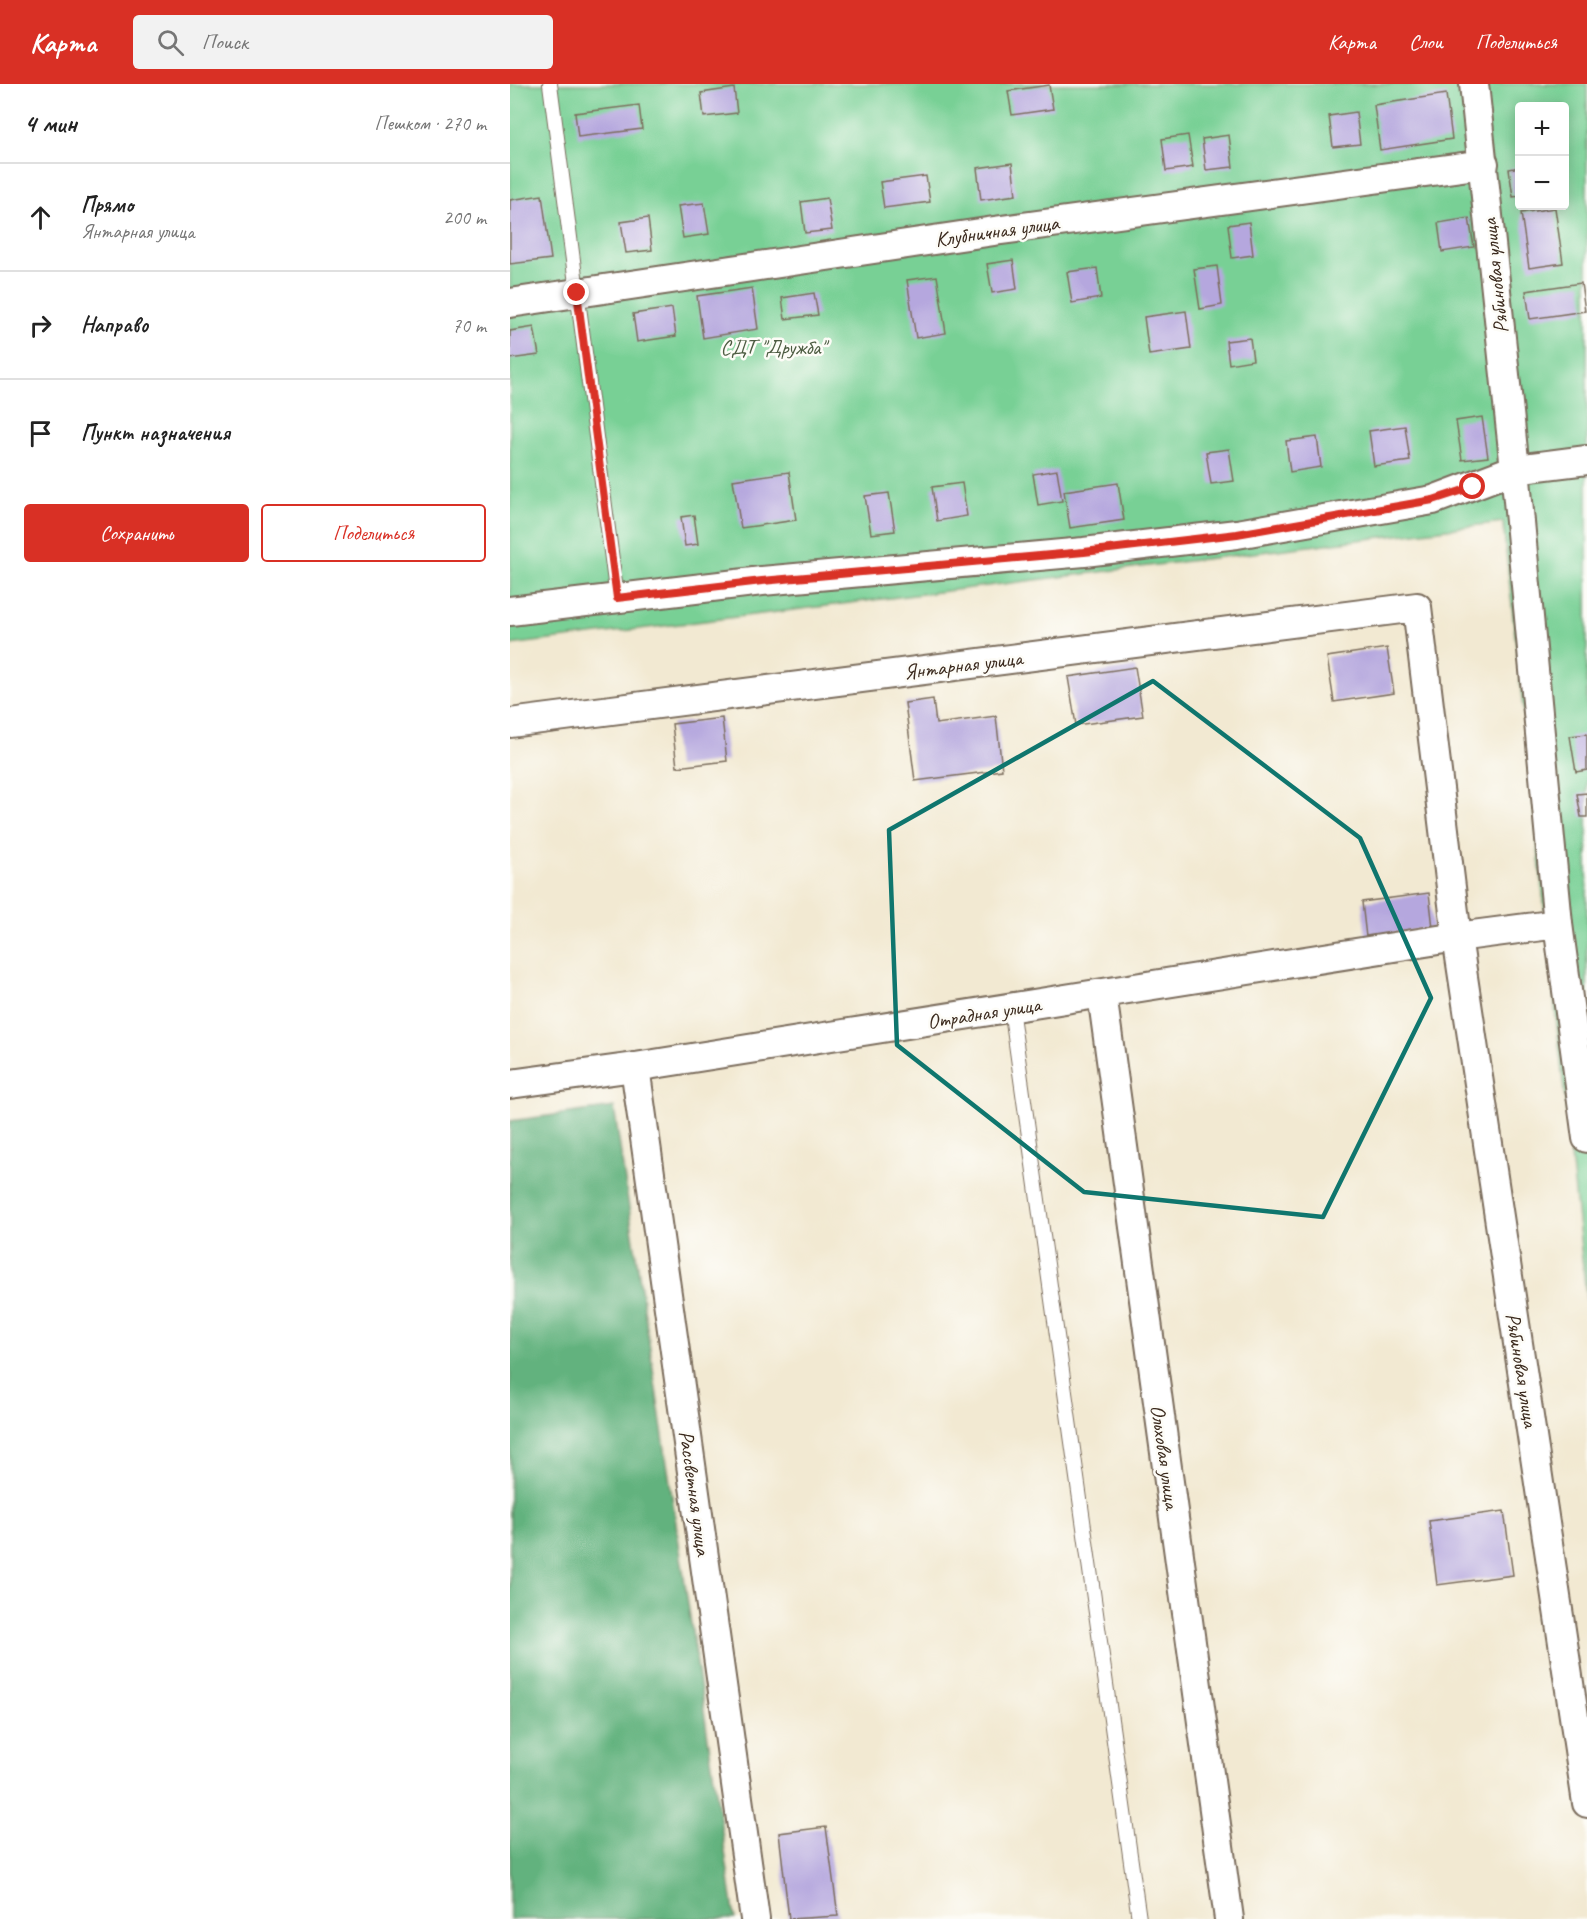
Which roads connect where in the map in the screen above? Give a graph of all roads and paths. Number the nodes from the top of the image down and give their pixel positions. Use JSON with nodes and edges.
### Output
{"nodes":[{"id":1,"x":550,"y":84,"type":"edge"},
{"id":2,"x":1474,"y":84,"type":"edge"},
{"id":3,"x":1484,"y":164,"type":"junction"},
{"id":4,"x":577,"y":293,"type":"junction"},
{"id":5,"x":510,"y":303,"type":"edge"},
{"id":6,"x":1587,"y":460,"type":"edge"},
{"id":7,"x":1515,"y":469,"type":"junction"},
{"id":8,"x":617,"y":598,"type":"junction"},
{"id":9,"x":1417,"y":607,"type":"joint"},
{"id":10,"x":510,"y":611,"type":"edge"},
{"id":11,"x":510,"y":723,"type":"edge"},
{"id":12,"x":1558,"y":924,"type":"junction"},
{"id":13,"x":1457,"y":937,"type":"junction"},
{"id":14,"x":1102,"y":994,"type":"junction"},
{"id":15,"x":1011,"y":1008,"type":"junction"},
{"id":16,"x":635,"y":1067,"type":"junction"},
{"id":17,"x":510,"y":1084,"type":"edge"},
{"id":18,"x":1587,"y":1138,"type":"edge"},
{"id":19,"x":1587,"y":1803,"type":"edge"},
{"id":20,"x":755,"y":1919,"type":"edge"},
{"id":21,"x":1139,"y":1919,"type":"edge"},
{"id":22,"x":1228,"y":1919,"type":"edge"}],
"edges":[{"from":1,"to":4,"type":"lane"},
{"from":2,"to":3,"type":"street","name":"Рябиновая улица"},
{"from":3,"to":4,"type":"street","name":"Клубничная улица"},
{"from":3,"to":7,"type":"street","name":"Рябиновая улица"},
{"from":4,"to":5,"type":"street","name":"Клубничная улица"},
{"from":4,"to":8,"type":"lane"},
{"from":6,"to":7,"type":"street"},
{"from":7,"to":8,"type":"street"},
{"from":7,"to":12,"type":"street","name":"Рябиновая улица"},
{"from":8,"to":10,"type":"street"},
{"from":9,"to":11,"type":"street","name":"Янтарная улица"},
{"from":9,"to":13,"type":"street","name":"Рябиновая улица"},
{"from":12,"to":13,"type":"street","name":"Отрадная улица"},
{"from":12,"to":18,"type":"street","name":"Рябиновая улица"},
{"from":13,"to":14,"type":"street","name":"Отрадная улица"},
{"from":13,"to":19,"type":"street","name":"Рябиновая улица"},
{"from":14,"to":15,"type":"street","name":"Отрадная улица"},
{"from":14,"to":22,"type":"street","name":"Ольховая улица"},
{"from":15,"to":16,"type":"street","name":"Отрадная улица"},
{"from":15,"to":21,"type":"lane"},
{"from":16,"to":17,"type":"street","name":"Отрадная улица"},
{"from":16,"to":20,"type":"street","name":"Рассветная улица"}]}
